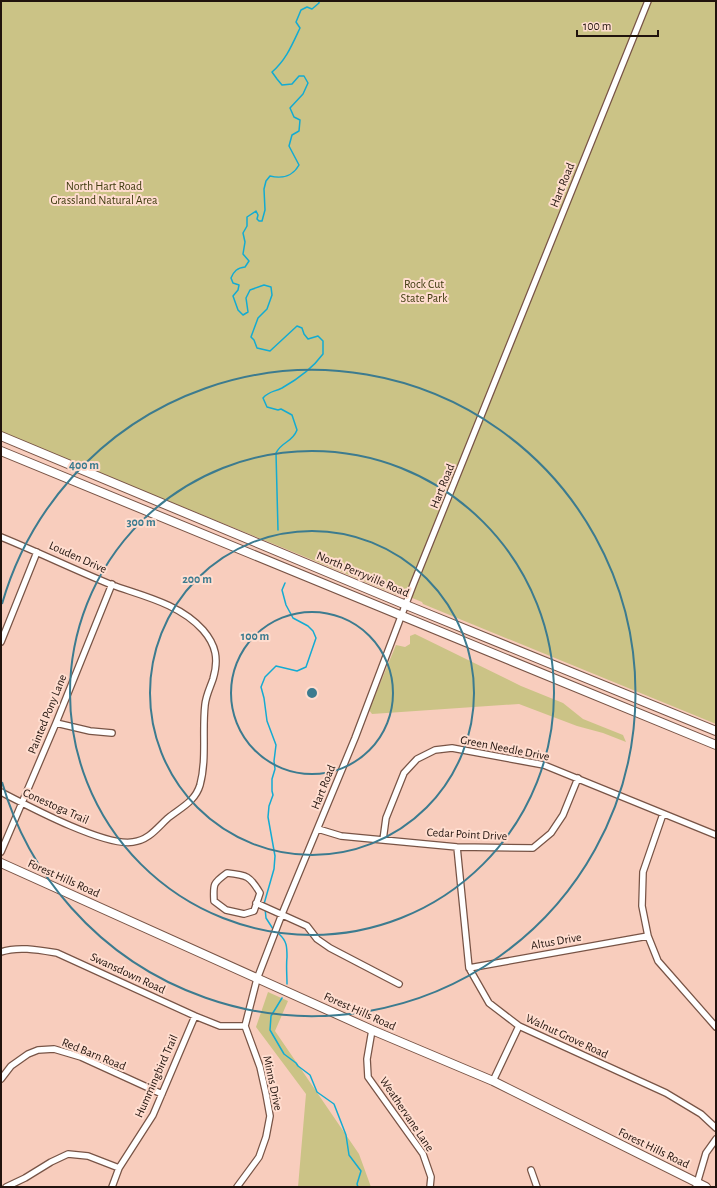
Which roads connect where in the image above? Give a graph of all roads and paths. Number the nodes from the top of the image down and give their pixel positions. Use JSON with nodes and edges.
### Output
{"nodes":[{"id":1,"x":648,"y":1,"type":"edge"},
{"id":2,"x":1,"y":436,"type":"edge"},
{"id":3,"x":1,"y":451,"type":"edge"},
{"id":4,"x":1,"y":537,"type":"edge"},
{"id":5,"x":37,"y":552,"type":"junction"},
{"id":6,"x":112,"y":584,"type":"junction"},
{"id":7,"x":406,"y":605,"type":"junction"},
{"id":8,"x":402,"y":615,"type":"junction"},
{"id":9,"x":1,"y":642,"type":"edge"},
{"id":10,"x":56,"y":723,"type":"junction"},
{"id":11,"x":716,"y":731,"type":"edge"},
{"id":12,"x":112,"y":733,"type":"dead end"},
{"id":13,"x":716,"y":745,"type":"edge"},
{"id":14,"x":578,"y":778,"type":"junction"},
{"id":15,"x":1,"y":792,"type":"edge"},
{"id":16,"x":22,"y":803,"type":"junction"},
{"id":17,"x":663,"y":814,"type":"junction"},
{"id":18,"x":318,"y":829,"type":"junction"},
{"id":19,"x":716,"y":835,"type":"edge"},
{"id":20,"x":103,"y":838,"type":"joint"},
{"id":21,"x":383,"y":840,"type":"junction"},
{"id":22,"x":457,"y":847,"type":"junction"},
{"id":23,"x":1,"y":852,"type":"edge"},
{"id":24,"x":1,"y":863,"type":"edge"},
{"id":25,"x":256,"y":903,"type":"junction"},
{"id":26,"x":282,"y":914,"type":"junction"},
{"id":27,"x":648,"y":936,"type":"junction"},
{"id":28,"x":1,"y":952,"type":"edge"},
{"id":29,"x":469,"y":968,"type":"junction"},
{"id":30,"x":257,"y":979,"type":"junction"},
{"id":31,"x":399,"y":984,"type":"dead end"},
{"id":32,"x":194,"y":1016,"type":"junction"},
{"id":33,"x":245,"y":1026,"type":"junction"},
{"id":34,"x":519,"y":1026,"type":"junction"},
{"id":35,"x":716,"y":1027,"type":"edge"},
{"id":36,"x":372,"y":1030,"type":"junction"},
{"id":37,"x":1,"y":1079,"type":"edge"},
{"id":38,"x":493,"y":1081,"type":"junction"},
{"id":39,"x":162,"y":1094,"type":"junction"},
{"id":40,"x":716,"y":1128,"type":"edge"},
{"id":41,"x":716,"y":1139,"type":"edge"},
{"id":42,"x":119,"y":1168,"type":"junction"},
{"id":43,"x":531,"y":1170,"type":"dead end"},
{"id":44,"x":697,"y":1185,"type":"edge"},
{"id":45,"x":6,"y":1187,"type":"edge"},
{"id":46,"x":112,"y":1187,"type":"edge"},
{"id":47,"x":237,"y":1187,"type":"edge"},
{"id":48,"x":430,"y":1187,"type":"edge"},
{"id":49,"x":537,"y":1187,"type":"edge"},
{"id":50,"x":706,"y":1187,"type":"edge"}],
"edges":[{"from":1,"to":7,"type":"street","name":"Hart Road"},
{"from":2,"to":7,"type":"main road","name":"North Perryville Road"},
{"from":3,"to":8,"type":"main road","name":"North Perryville Road"},
{"from":4,"to":5,"type":"street","name":"Louden Drive"},
{"from":5,"to":6,"type":"street","name":"Louden Drive"},
{"from":5,"to":9,"type":"street"},
{"from":6,"to":10,"type":"street","name":"Painted Pony Lane"},
{"from":6,"to":20,"type":"street","name":"Louden Drive"},
{"from":7,"to":8,"type":"street","name":"Hart Road"},
{"from":7,"to":11,"type":"main road","name":"North Perryville Road"},
{"from":8,"to":13,"type":"main road","name":"North Perryville Road"},
{"from":8,"to":18,"type":"street","name":"Hart Road"},
{"from":10,"to":12,"type":"street"},
{"from":10,"to":16,"type":"street","name":"Painted Pony Lane"},
{"from":14,"to":17,"type":"street","name":"Green Needle Drive"},
{"from":14,"to":21,"type":"street","name":"Green Needle Drive"},
{"from":14,"to":22,"type":"street","name":"Cedar Point Drive"},
{"from":15,"to":16,"type":"street","name":"Conestoga Trail"},
{"from":16,"to":20,"type":"street","name":"Conestoga Trail"},
{"from":16,"to":23,"type":"street","name":"Painted Pony Lane"},
{"from":17,"to":19,"type":"street","name":"Green Needle Drive"},
{"from":17,"to":27,"type":"street"},
{"from":18,"to":21,"type":"street","name":"Cedar Point Drive"},
{"from":18,"to":26,"type":"street","name":"Hart Road"},
{"from":21,"to":22,"type":"street","name":"Cedar Point Drive"},
{"from":22,"to":29,"type":"street","name":"Walnut Grove Road"},
{"from":24,"to":30,"type":"main road","name":"Forest Hills Road"},
{"from":25,"to":25,"type":"street"},
{"from":25,"to":26,"type":"street"},
{"from":26,"to":30,"type":"street","name":"Hart Road"},
{"from":26,"to":31,"type":"street"},
{"from":27,"to":29,"type":"street","name":"Altus Drive"},
{"from":27,"to":35,"type":"street"},
{"from":28,"to":32,"type":"street","name":"Swansdown Road"},
{"from":29,"to":34,"type":"street","name":"Walnut Grove Road"},
{"from":30,"to":33,"type":"street"},
{"from":30,"to":36,"type":"main road","name":"Forest Hills Road"},
{"from":32,"to":33,"type":"street","name":"Swansdown Road"},
{"from":32,"to":39,"type":"street","name":"Hummingbird Trail"},
{"from":33,"to":47,"type":"street","name":"Minns Drive"},
{"from":34,"to":38,"type":"street"},
{"from":34,"to":40,"type":"street","name":"Walnut Grove Road"},
{"from":36,"to":38,"type":"main road","name":"Forest Hills Road"},
{"from":36,"to":48,"type":"street","name":"Weathervane Lane"},
{"from":37,"to":39,"type":"street","name":"Red Barn Road"},
{"from":38,"to":44,"type":"main road","name":"Forest Hills Road"},
{"from":39,"to":42,"type":"street","name":"Hummingbird Trail"},
{"from":41,"to":44,"type":"street"},
{"from":42,"to":45,"type":"street"},
{"from":42,"to":46,"type":"street","name":"Hummingbird Trail"},
{"from":43,"to":49,"type":"street"},
{"from":44,"to":50,"type":"main road","name":"Forest Hills Road"}]}
